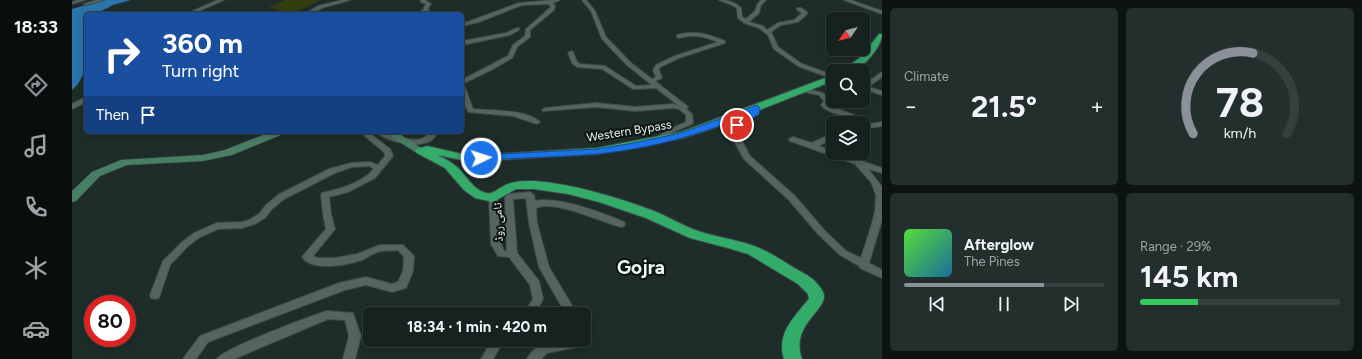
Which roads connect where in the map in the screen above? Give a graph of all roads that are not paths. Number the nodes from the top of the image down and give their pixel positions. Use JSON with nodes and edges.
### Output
{"nodes":[{"id":1,"x":102,"y":0,"type":"edge"},
{"id":2,"x":222,"y":0,"type":"edge"},
{"id":3,"x":348,"y":0,"type":"edge"},
{"id":4,"x":424,"y":0,"type":"edge"},
{"id":5,"x":558,"y":0,"type":"edge"},
{"id":6,"x":584,"y":0,"type":"edge"},
{"id":7,"x":721,"y":0,"type":"edge"},
{"id":8,"x":764,"y":0,"type":"edge"},
{"id":9,"x":846,"y":0,"type":"edge"},
{"id":10,"x":84,"y":2,"type":"edge"},
{"id":11,"x":550,"y":2,"type":"junction"},
{"id":12,"x":72,"y":3,"type":"edge"},
{"id":13,"x":333,"y":8,"type":"dead end"},
{"id":14,"x":799,"y":9,"type":"dead end"},
{"id":15,"x":193,"y":12,"type":"edge"},
{"id":16,"x":311,"y":12,"type":"edge"},
{"id":17,"x":322,"y":12,"type":"edge"},
{"id":18,"x":423,"y":12,"type":"edge"},
{"id":19,"x":882,"y":13,"type":"edge"},
{"id":20,"x":746,"y":22,"type":"junction"},
{"id":21,"x":464,"y":25,"type":"edge"},
{"id":22,"x":517,"y":29,"type":"dead end"},
{"id":23,"x":767,"y":32,"type":"junction"},
{"id":24,"x":679,"y":36,"type":"dead end"},
{"id":25,"x":881,"y":40,"type":"edge"},
{"id":26,"x":464,"y":43,"type":"edge"},
{"id":27,"x":571,"y":53,"type":"dead end"},
{"id":28,"x":856,"y":64,"type":"edge"},
{"id":29,"x":826,"y":74,"type":"edge"},
{"id":30,"x":882,"y":74,"type":"edge"},
{"id":31,"x":826,"y":80,"type":"edge"},
{"id":32,"x":464,"y":81,"type":"edge"},
{"id":33,"x":651,"y":81,"type":"junction"},
{"id":34,"x":870,"y":82,"type":"edge"},
{"id":35,"x":656,"y":86,"type":"junction"},
{"id":36,"x":804,"y":90,"type":"junction"},
{"id":37,"x":870,"y":90,"type":"edge"},
{"id":38,"x":464,"y":93,"type":"edge"},
{"id":39,"x":882,"y":94,"type":"edge"},
{"id":40,"x":84,"y":100,"type":"edge"},
{"id":41,"x":72,"y":107,"type":"edge"},
{"id":42,"x":757,"y":108,"type":"junction"},
{"id":43,"x":545,"y":110,"type":"dead end"},
{"id":44,"x":689,"y":114,"type":"junction"},
{"id":45,"x":851,"y":115,"type":"dead end"},
{"id":46,"x":537,"y":122,"type":"dead end"},
{"id":47,"x":882,"y":124,"type":"edge"},
{"id":48,"x":870,"y":125,"type":"edge"},
{"id":49,"x":275,"y":134,"type":"edge"},
{"id":50,"x":366,"y":134,"type":"edge"},
{"id":51,"x":384,"y":134,"type":"edge"},
{"id":52,"x":393,"y":134,"type":"edge"},
{"id":53,"x":433,"y":134,"type":"edge"},
{"id":54,"x":793,"y":139,"type":"dead end"},
{"id":55,"x":826,"y":139,"type":"edge"},
{"id":56,"x":404,"y":140,"type":"junction"},
{"id":57,"x":655,"y":141,"type":"junction"},
{"id":58,"x":813,"y":146,"type":"junction"},
{"id":59,"x":420,"y":151,"type":"junction"},
{"id":60,"x":860,"y":164,"type":"junction"},
{"id":61,"x":379,"y":168,"type":"junction"},
{"id":62,"x":882,"y":171,"type":"edge"},
{"id":63,"x":72,"y":198,"type":"edge"},
{"id":64,"x":493,"y":198,"type":"junction"},
{"id":65,"x":532,"y":206,"type":"junction"},
{"id":66,"x":621,"y":224,"type":"dead end"},
{"id":67,"x":512,"y":254,"type":"junction"},
{"id":68,"x":863,"y":265,"type":"junction"},
{"id":69,"x":882,"y":274,"type":"edge"},
{"id":70,"x":155,"y":295,"type":"dead end"},
{"id":71,"x":533,"y":307,"type":"edge"},
{"id":72,"x":568,"y":307,"type":"edge"},
{"id":73,"x":494,"y":347,"type":"edge"},
{"id":74,"x":555,"y":347,"type":"edge"},
{"id":75,"x":189,"y":359,"type":"edge"},
{"id":76,"x":223,"y":359,"type":"edge"},
{"id":77,"x":349,"y":359,"type":"edge"},
{"id":78,"x":487,"y":359,"type":"edge"},
{"id":79,"x":532,"y":359,"type":"edge"},
{"id":80,"x":793,"y":359,"type":"edge"}],
"edges":[{"from":1,"to":10,"type":"street"},
{"from":2,"to":15,"type":"street"},
{"from":3,"to":16,"type":"street"},
{"from":4,"to":18,"type":"street"},
{"from":5,"to":11,"type":"street"},
{"from":6,"to":33,"type":"street"},
{"from":7,"to":20,"type":"street"},
{"from":8,"to":20,"type":"street"},
{"from":9,"to":19,"type":"street"},
{"from":10,"to":12,"type":"street"},
{"from":11,"to":21,"type":"street"},
{"from":11,"to":32,"type":"street"},
{"from":13,"to":17,"type":"street"},
{"from":14,"to":23,"type":"street"},
{"from":20,"to":23,"type":"street"},
{"from":22,"to":26,"type":"street"},
{"from":23,"to":29,"type":"street"},
{"from":24,"to":33,"type":"street"},
{"from":25,"to":28,"type":"highway"},
{"from":27,"to":35,"type":"street"},
{"from":30,"to":34,"type":"street"},
{"from":31,"to":36,"type":"highway","name":"Western Bypass"},
{"from":33,"to":35,"type":"street"},
{"from":35,"to":44,"type":"street"},
{"from":36,"to":42,"type":"highway","name":"Western Bypass"},
{"from":36,"to":45,"type":"street"},
{"from":37,"to":39,"type":"street"},
{"from":38,"to":46,"type":"street"},
{"from":40,"to":41,"type":"street"},
{"from":42,"to":57,"type":"highway","name":"Western Bypass"},
{"from":42,"to":68,"type":"street"},
{"from":43,"to":44,"type":"street"},
{"from":44,"to":57,"type":"street"},
{"from":47,"to":48,"type":"street"},
{"from":49,"to":63,"type":"main road"},
{"from":50,"to":61,"type":"street"},
{"from":51,"to":56,"type":"street"},
{"from":52,"to":56,"type":"main road"},
{"from":53,"to":56,"type":"street"},
{"from":54,"to":58,"type":"street"},
{"from":55,"to":58,"type":"street"},
{"from":56,"to":59,"type":"main road"},
{"from":57,"to":59,"type":"highway","name":"Western Bypass"},
{"from":58,"to":60,"type":"street"},
{"from":59,"to":64,"type":"highway"},
{"from":60,"to":62,"type":"street"},
{"from":60,"to":68,"type":"street"},
{"from":61,"to":70,"type":"street"},
{"from":61,"to":75,"type":"street"},
{"from":64,"to":67,"type":"street","name":"ٹامی روڈ"},
{"from":64,"to":80,"type":"highway"},
{"from":65,"to":66,"type":"street"},
{"from":65,"to":67,"type":"street","name":"ٹامی روڈ"},
{"from":65,"to":72,"type":"street"},
{"from":67,"to":71,"type":"street"},
{"from":68,"to":69,"type":"street"},
{"from":73,"to":78,"type":"street"},
{"from":74,"to":79,"type":"street"},
{"from":76,"to":77,"type":"street"}]}
